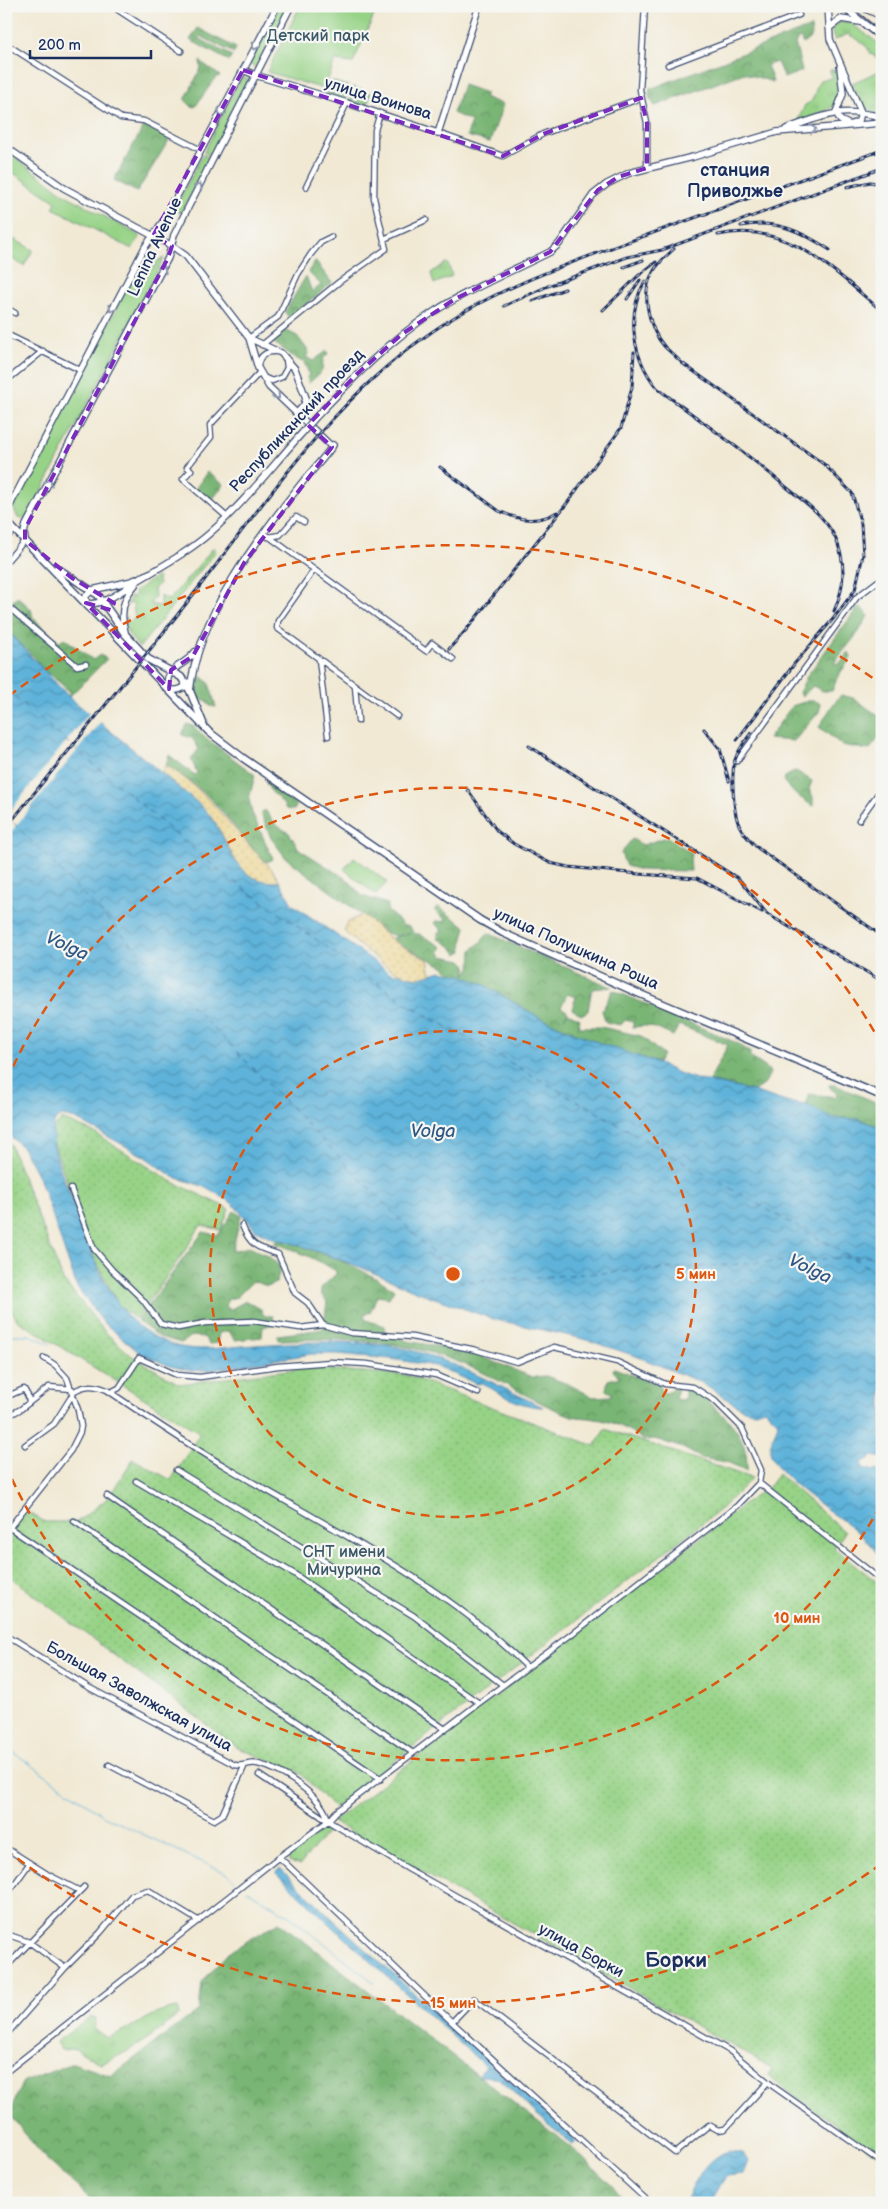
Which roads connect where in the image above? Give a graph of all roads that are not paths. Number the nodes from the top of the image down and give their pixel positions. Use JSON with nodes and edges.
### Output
{"nodes":[{"id":1,"x":112,"y":6,"type":"edge"},
{"id":2,"x":277,"y":6,"type":"edge"},
{"id":3,"x":291,"y":6,"type":"edge"},
{"id":4,"x":479,"y":6,"type":"edge"},
{"id":5,"x":645,"y":6,"type":"edge"},
{"id":6,"x":828,"y":6,"type":"edge"},
{"id":7,"x":842,"y":6,"type":"edge"},
{"id":8,"x":799,"y":14,"type":"dead end"},
{"id":9,"x":862,"y":22,"type":"junction"},
{"id":10,"x":829,"y":28,"type":"junction"},
{"id":11,"x":882,"y":38,"type":"edge"},
{"id":12,"x":6,"y":44,"type":"edge"},
{"id":13,"x":181,"y":51,"type":"dead end"},
{"id":14,"x":668,"y":65,"type":"dead end"},
{"id":15,"x":840,"y":68,"type":"junction"},
{"id":16,"x":243,"y":70,"type":"junction"},
{"id":17,"x":255,"y":76,"type":"junction"},
{"id":18,"x":641,"y":98,"type":"junction"},
{"id":19,"x":347,"y":103,"type":"junction"},
{"id":20,"x":836,"y":112,"type":"junction"},
{"id":21,"x":861,"y":112,"type":"junction"},
{"id":22,"x":380,"y":113,"type":"junction"},
{"id":23,"x":882,"y":117,"type":"edge"},
{"id":24,"x":882,"y":123,"type":"edge"},
{"id":25,"x":850,"y":125,"type":"junction"},
{"id":26,"x":777,"y":132,"type":"junction"},
{"id":27,"x":438,"y":133,"type":"junction"},
{"id":28,"x":6,"y":147,"type":"edge"},
{"id":29,"x":201,"y":150,"type":"junction"},
{"id":30,"x":647,"y":168,"type":"junction"},
{"id":31,"x":306,"y":187,"type":"dead end"},
{"id":32,"x":426,"y":220,"type":"dead end"},
{"id":33,"x":153,"y":236,"type":"junction"},
{"id":34,"x":331,"y":237,"type":"dead end"},
{"id":35,"x":384,"y":239,"type":"junction"},
{"id":36,"x":172,"y":246,"type":"junction"},
{"id":37,"x":6,"y":308,"type":"edge"},
{"id":38,"x":15,"y":312,"type":"dead end"},
{"id":39,"x":6,"y":334,"type":"edge"},
{"id":40,"x":249,"y":338,"type":"junction"},
{"id":41,"x":262,"y":345,"type":"junction"},
{"id":42,"x":43,"y":351,"type":"junction"},
{"id":43,"x":281,"y":353,"type":"junction"},
{"id":44,"x":286,"y":358,"type":"junction"},
{"id":45,"x":80,"y":370,"type":"junction"},
{"id":46,"x":260,"y":372,"type":"junction"},
{"id":47,"x":6,"y":381,"type":"edge"},
{"id":48,"x":297,"y":412,"type":"junction"},
{"id":49,"x":6,"y":513,"type":"edge"},
{"id":50,"x":227,"y":517,"type":"junction"},
{"id":51,"x":304,"y":522,"type":"dead end"},
{"id":52,"x":10,"y":525,"type":"edge"},
{"id":53,"x":26,"y":525,"type":"junction"},
{"id":54,"x":266,"y":535,"type":"junction"},
{"id":55,"x":6,"y":539,"type":"edge"},
{"id":56,"x":25,"y":540,"type":"junction"},
{"id":57,"x":44,"y":558,"type":"junction"},
{"id":58,"x":6,"y":562,"type":"edge"},
{"id":59,"x":314,"y":570,"type":"junction"},
{"id":60,"x":152,"y":572,"type":"junction"},
{"id":61,"x":142,"y":578,"type":"junction"},
{"id":62,"x":882,"y":578,"type":"edge"},
{"id":63,"x":95,"y":589,"type":"junction"},
{"id":64,"x":102,"y":601,"type":"junction"},
{"id":65,"x":86,"y":603,"type":"junction"},
{"id":66,"x":6,"y":605,"type":"edge"},
{"id":67,"x":125,"y":634,"type":"junction"},
{"id":68,"x":200,"y":644,"type":"junction"},
{"id":69,"x":318,"y":659,"type":"junction"},
{"id":70,"x":453,"y":659,"type":"dead end"},
{"id":71,"x":86,"y":664,"type":"dead end"},
{"id":72,"x":171,"y":670,"type":"junction"},
{"id":73,"x":354,"y":686,"type":"junction"},
{"id":74,"x":169,"y":688,"type":"junction"},
{"id":75,"x":188,"y":688,"type":"junction"},
{"id":76,"x":397,"y":716,"type":"dead end"},
{"id":77,"x":358,"y":722,"type":"dead end"},
{"id":78,"x":209,"y":732,"type":"junction"},
{"id":79,"x":328,"y":736,"type":"dead end"},
{"id":80,"x":737,"y":761,"type":"dead end"},
{"id":81,"x":882,"y":788,"type":"edge"},
{"id":82,"x":859,"y":820,"type":"dead end"},
{"id":83,"x":882,"y":1096,"type":"edge"},
{"id":84,"x":71,"y":1189,"type":"dead end"},
{"id":85,"x":242,"y":1226,"type":"dead end"},
{"id":86,"x":323,"y":1325,"type":"junction"},
{"id":87,"x":44,"y":1358,"type":"dead end"},
{"id":88,"x":6,"y":1389,"type":"edge"},
{"id":89,"x":73,"y":1392,"type":"junction"},
{"id":90,"x":111,"y":1392,"type":"junction"},
{"id":91,"x":478,"y":1393,"type":"dead end"},
{"id":92,"x":8,"y":1396,"type":"edge"},
{"id":93,"x":29,"y":1403,"type":"junction"},
{"id":94,"x":6,"y":1417,"type":"edge"},
{"id":95,"x":25,"y":1445,"type":"dead end"},
{"id":96,"x":176,"y":1470,"type":"dead end"},
{"id":97,"x":136,"y":1481,"type":"dead end"},
{"id":98,"x":759,"y":1484,"type":"junction"},
{"id":99,"x":107,"y":1496,"type":"dead end"},
{"id":100,"x":74,"y":1522,"type":"dead end"},
{"id":101,"x":8,"y":1530,"type":"edge"},
{"id":102,"x":882,"y":1581,"type":"edge"},
{"id":103,"x":6,"y":1636,"type":"edge"},
{"id":104,"x":527,"y":1667,"type":"junction"},
{"id":105,"x":503,"y":1684,"type":"junction"},
{"id":106,"x":479,"y":1703,"type":"junction"},
{"id":107,"x":445,"y":1729,"type":"junction"},
{"id":108,"x":413,"y":1753,"type":"junction"},
{"id":109,"x":109,"y":1765,"type":"dead end"},
{"id":110,"x":244,"y":1767,"type":"junction"},
{"id":111,"x":259,"y":1775,"type":"dead end"},
{"id":112,"x":381,"y":1779,"type":"junction"},
{"id":113,"x":328,"y":1821,"type":"junction"},
{"id":114,"x":6,"y":1848,"type":"edge"},
{"id":115,"x":279,"y":1857,"type":"junction"},
{"id":116,"x":29,"y":1864,"type":"junction"},
{"id":117,"x":6,"y":1896,"type":"edge"},
{"id":118,"x":199,"y":1921,"type":"junction"},
{"id":119,"x":6,"y":1934,"type":"edge"},
{"id":120,"x":29,"y":1942,"type":"junction"},
{"id":121,"x":6,"y":1967,"type":"edge"},
{"id":122,"x":65,"y":1968,"type":"junction"},
{"id":123,"x":452,"y":2022,"type":"junction"},
{"id":124,"x":6,"y":2035,"type":"edge"},
{"id":125,"x":6,"y":2072,"type":"edge"},
{"id":126,"x":768,"y":2082,"type":"junction"},
{"id":127,"x":882,"y":2163,"type":"edge"},
{"id":128,"x":650,"y":2203,"type":"edge"}],
"edges":[{"from":1,"to":13,"type":"street"},
{"from":2,"to":16,"type":"main road","name":"Lenina Avenue","one_way":true},
{"from":3,"to":17,"type":"main road","name":"Lenina Avenue"},
{"from":4,"to":27,"type":"main road"},
{"from":5,"to":18,"type":"street"},
{"from":6,"to":10,"type":"main road"},
{"from":7,"to":9,"type":"main road"},
{"from":8,"to":14,"type":"street"},
{"from":9,"to":10,"type":"main road"},
{"from":9,"to":11,"type":"main road"},
{"from":10,"to":15,"type":"main road"},
{"from":12,"to":29,"type":"street"},
{"from":15,"to":20,"type":"main road"},
{"from":15,"to":21,"type":"main road"},
{"from":16,"to":17,"type":"main road","name":"улица Воинова"},
{"from":16,"to":29,"type":"main road","name":"Lenina Avenue","one_way":true},
{"from":17,"to":19,"type":"main road","name":"улица Воинова"},
{"from":36,"to":17,"type":"main road","name":"Lenina Avenue","one_way":true},
{"from":18,"to":27,"type":"street","name":"улица Воинова"},
{"from":18,"to":30,"type":"street"},
{"from":19,"to":22,"type":"main road","name":"улица Воинова"},
{"from":19,"to":31,"type":"street"},
{"from":20,"to":21,"type":"main road","name":"Республиканский проезд"},
{"from":20,"to":25,"type":"main road"},
{"from":20,"to":26,"type":"main road","name":"Республиканский проезд"},
{"from":21,"to":23,"type":"main road","name":"Республиканский проезд"},
{"from":21,"to":25,"type":"main road"},
{"from":22,"to":27,"type":"main road","name":"улица Воинова"},
{"from":22,"to":35,"type":"street"},
{"from":24,"to":25,"type":"main road","name":"Республиканский проезд"},
{"from":26,"to":25,"type":"main road","name":"Республиканский проезд","one_way":true},
{"from":26,"to":30,"type":"main road","name":"Республиканский проезд"},
{"from":28,"to":33,"type":"main road"},
{"from":29,"to":33,"type":"main road","name":"Lenina Avenue"},
{"from":30,"to":50,"type":"main road","name":"Республиканский проезд","bridge":true},
{"from":32,"to":35,"type":"street"},
{"from":33,"to":36,"type":"main road"},
{"from":33,"to":45,"type":"main road","name":"Lenina Avenue","one_way":true},
{"from":34,"to":40,"type":"street"},
{"from":35,"to":41,"type":"street"},
{"from":36,"to":40,"type":"main road"},
{"from":53,"to":36,"type":"main road","name":"Lenina Avenue","one_way":true},
{"from":37,"to":38,"type":"street"},
{"from":39,"to":42,"type":"street"},
{"from":40,"to":41,"type":"main road"},
{"from":40,"to":46,"type":"main road"},
{"from":41,"to":43,"type":"main road"},
{"from":42,"to":45,"type":"street"},
{"from":42,"to":47,"type":"street"},
{"from":43,"to":44,"type":"main road"},
{"from":43,"to":46,"type":"street"},
{"from":44,"to":46,"type":"street"},
{"from":44,"to":48,"type":"main road"},
{"from":45,"to":49,"type":"main road","name":"Lenina Avenue"},
{"from":46,"to":48,"type":"main road","one_way":true},
{"from":46,"to":50,"type":"street"},
{"from":48,"to":54,"type":"main road","name":"улица Полушкина Роща"},
{"from":50,"to":60,"type":"main road","name":"Республиканский проезд"},
{"from":51,"to":54,"type":"street"},
{"from":52,"to":53,"type":"main road"},
{"from":52,"to":55,"type":"street"},
{"from":52,"to":56,"type":"main road"},
{"from":53,"to":56,"type":"main road","name":"Lenina Avenue"},
{"from":54,"to":59,"type":"street"},
{"from":54,"to":68,"type":"main road","name":"улица Полушкина Роща"},
{"from":56,"to":57,"type":"main road"},
{"from":56,"to":58,"type":"street"},
{"from":57,"to":63,"type":"main road"},
{"from":57,"to":65,"type":"main road","name":"улица Полушкина Роща"},
{"from":59,"to":69,"type":"street"},
{"from":59,"to":70,"type":"street"},
{"from":60,"to":61,"type":"main road","name":"Республиканский проезд"},
{"from":60,"to":63,"type":"main road","name":"Республиканский проезд"},
{"from":61,"to":64,"type":"main road","name":"Республиканский проезд"},
{"from":61,"to":67,"type":"main road","name":"Республиканский проезд"},
{"from":62,"to":80,"type":"street"},
{"from":63,"to":64,"type":"main road"},
{"from":63,"to":65,"type":"main road"},
{"from":64,"to":65,"type":"main road","name":"Республиканский проезд"},
{"from":64,"to":67,"type":"main road"},
{"from":65,"to":74,"type":"main road","name":"улица Полушкина Роща"},
{"from":66,"to":71,"type":"street"},
{"from":67,"to":72,"type":"main road"},
{"from":68,"to":72,"type":"main road","name":"улица Полушкина Роща"},
{"from":68,"to":75,"type":"main road","name":"улица Полушкина Роща"},
{"from":69,"to":73,"type":"street"},
{"from":69,"to":79,"type":"street"},
{"from":72,"to":74,"type":"main road"},
{"from":72,"to":75,"type":"main road"},
{"from":73,"to":76,"type":"street"},
{"from":73,"to":77,"type":"street"},
{"from":74,"to":75,"type":"main road"},
{"from":74,"to":78,"type":"main road","name":"улица Полушкина Роща"},
{"from":75,"to":78,"type":"main road","name":"улица Полушкина Роща"},
{"from":78,"to":83,"type":"main road","name":"улица Полушкина Роща"},
{"from":81,"to":82,"type":"street"},
{"from":84,"to":86,"type":"street"},
{"from":85,"to":86,"type":"street"},
{"from":86,"to":98,"type":"street"},
{"from":87,"to":89,"type":"street"},
{"from":88,"to":92,"type":"street"},
{"from":89,"to":90,"type":"street"},
{"from":89,"to":93,"type":"street"},
{"from":89,"to":95,"type":"street"},
{"from":89,"to":101,"type":"street"},
{"from":90,"to":91,"type":"street"},
{"from":90,"to":104,"type":"street"},
{"from":92,"to":93,"type":"street"},
{"from":93,"to":94,"type":"street"},
{"from":96,"to":105,"type":"street"},
{"from":97,"to":106,"type":"street"},
{"from":98,"to":102,"type":"street"},
{"from":98,"to":104,"type":"street"},
{"from":99,"to":107,"type":"street"},
{"from":100,"to":108,"type":"street"},
{"from":101,"to":112,"type":"street"},
{"from":103,"to":110,"type":"street","name":"Большая Заволжская улица"},
{"from":104,"to":105,"type":"street"},
{"from":105,"to":106,"type":"street"},
{"from":106,"to":107,"type":"street"},
{"from":107,"to":108,"type":"street"},
{"from":108,"to":112,"type":"street"},
{"from":109,"to":110,"type":"street"},
{"from":110,"to":113,"type":"street","name":"Большая Заволжская улица"},
{"from":111,"to":113,"type":"street","name":"улица Борки"},
{"from":112,"to":113,"type":"street"},
{"from":113,"to":115,"type":"street"},
{"from":113,"to":126,"type":"street","name":"улица Борки"},
{"from":114,"to":116,"type":"street"},
{"from":115,"to":118,"type":"street"},
{"from":115,"to":123,"type":"street"},
{"from":116,"to":117,"type":"street"},
{"from":116,"to":120,"type":"street"},
{"from":118,"to":122,"type":"street"},
{"from":118,"to":125,"type":"street"},
{"from":119,"to":120,"type":"street"},
{"from":120,"to":121,"type":"street"},
{"from":120,"to":122,"type":"street"},
{"from":122,"to":124,"type":"street"},
{"from":123,"to":126,"type":"street"},
{"from":123,"to":128,"type":"street"},
{"from":126,"to":127,"type":"street","name":"улица Борки"}]}
